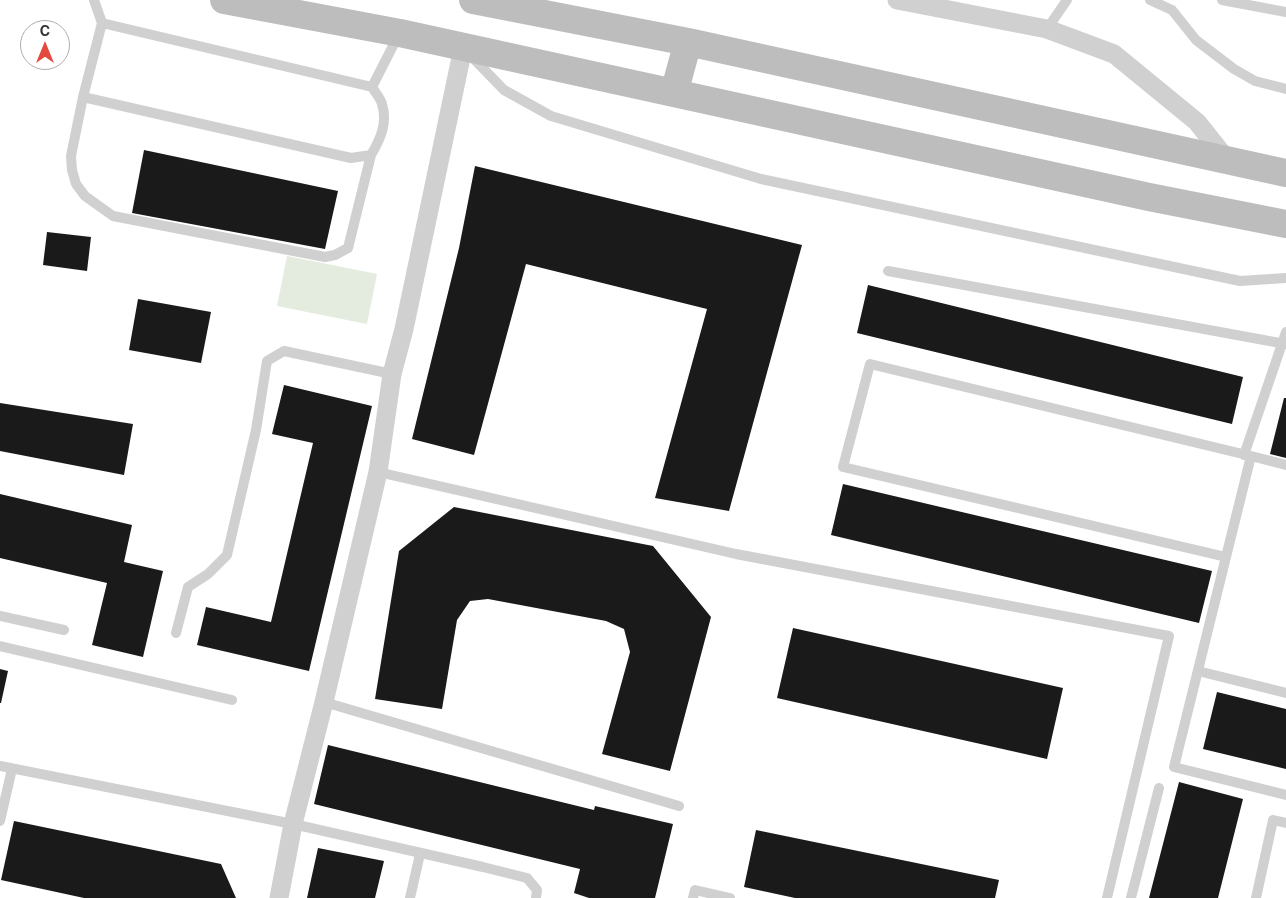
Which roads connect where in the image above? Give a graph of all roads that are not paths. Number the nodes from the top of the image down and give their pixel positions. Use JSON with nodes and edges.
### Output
{"nodes":[{"id":1,"x":94,"y":0,"type":"edge"},
{"id":2,"x":224,"y":0,"type":"edge"},
{"id":3,"x":473,"y":0,"type":"edge"},
{"id":4,"x":897,"y":0,"type":"edge"},
{"id":5,"x":1067,"y":0,"type":"edge"},
{"id":6,"x":1150,"y":0,"type":"edge"},
{"id":7,"x":1222,"y":0,"type":"edge"},
{"id":8,"x":1286,"y":12,"type":"edge"},
{"id":9,"x":102,"y":23,"type":"junction"},
{"id":10,"x":1047,"y":29,"type":"junction"},
{"id":11,"x":400,"y":33,"type":"junction"},
{"id":12,"x":688,"y":42,"type":"junction"},
{"id":13,"x":463,"y":48,"type":"junction"},
{"id":14,"x":372,"y":87,"type":"junction"},
{"id":15,"x":1286,"y":89,"type":"edge"},
{"id":16,"x":674,"y":93,"type":"junction"},
{"id":17,"x":83,"y":96,"type":"junction"},
{"id":18,"x":372,"y":155,"type":"junction"},
{"id":19,"x":1228,"y":161,"type":"junction"},
{"id":20,"x":1286,"y":173,"type":"edge"},
{"id":21,"x":1286,"y":224,"type":"edge"},
{"id":22,"x":888,"y":271,"type":"dead end"},
{"id":23,"x":1286,"y":278,"type":"edge"},
{"id":24,"x":1286,"y":332,"type":"edge"},
{"id":25,"x":1284,"y":343,"type":"edge"},
{"id":26,"x":392,"y":374,"type":"junction"},
{"id":27,"x":1247,"y":456,"type":"junction"},
{"id":28,"x":1286,"y":465,"type":"edge"},
{"id":29,"x":378,"y":472,"type":"junction"},
{"id":30,"x":1226,"y":557,"type":"junction"},
{"id":31,"x":0,"y":616,"type":"edge"},
{"id":32,"x":64,"y":630,"type":"dead end"},
{"id":33,"x":176,"y":633,"type":"dead end"},
{"id":34,"x":0,"y":646,"type":"edge"},
{"id":35,"x":1198,"y":671,"type":"junction"},
{"id":36,"x":1286,"y":693,"type":"edge"},
{"id":37,"x":232,"y":700,"type":"dead end"},
{"id":38,"x":324,"y":702,"type":"junction"},
{"id":39,"x":0,"y":766,"type":"edge"},
{"id":40,"x":12,"y":770,"type":"junction"},
{"id":41,"x":1159,"y":788,"type":"dead end"},
{"id":42,"x":1286,"y":795,"type":"edge"},
{"id":43,"x":679,"y":806,"type":"dead end"},
{"id":44,"x":0,"y":821,"type":"edge"},
{"id":45,"x":1286,"y":823,"type":"edge"},
{"id":46,"x":293,"y":824,"type":"junction"},
{"id":47,"x":420,"y":854,"type":"junction"},
{"id":48,"x":279,"y":898,"type":"edge"},
{"id":49,"x":410,"y":898,"type":"edge"},
{"id":50,"x":536,"y":898,"type":"edge"},
{"id":51,"x":693,"y":898,"type":"edge"},
{"id":52,"x":730,"y":898,"type":"edge"},
{"id":53,"x":1107,"y":898,"type":"edge"},
{"id":54,"x":1131,"y":898,"type":"edge"},
{"id":55,"x":1256,"y":898,"type":"edge"}],
"edges":[{"from":1,"to":9,"type":"lane"},
{"from":2,"to":11,"type":"main road"},
{"from":3,"to":12,"type":"main road"},
{"from":4,"to":10,"type":"street"},
{"from":5,"to":10,"type":"lane"},
{"from":6,"to":15,"type":"lane"},
{"from":7,"to":8,"type":"lane"},
{"from":9,"to":14,"type":"lane"},
{"from":9,"to":17,"type":"lane"},
{"from":10,"to":19,"type":"street"},
{"from":11,"to":13,"type":"main road"},
{"from":11,"to":14,"type":"lane"},
{"from":12,"to":16,"type":"main road"},
{"from":12,"to":19,"type":"main road"},
{"from":13,"to":16,"type":"main road"},
{"from":13,"to":23,"type":"lane"},
{"from":13,"to":26,"type":"street"},
{"from":14,"to":18,"type":"lane"},
{"from":16,"to":21,"type":"main road"},
{"from":17,"to":18,"type":"lane"},
{"from":17,"to":18,"type":"lane"},
{"from":19,"to":20,"type":"main road"},
{"from":22,"to":25,"type":"lane"},
{"from":24,"to":25,"type":"lane"},
{"from":25,"to":27,"type":"lane"},
{"from":26,"to":29,"type":"street"},
{"from":26,"to":33,"type":"lane"},
{"from":27,"to":28,"type":"lane"},
{"from":27,"to":30,"type":"lane"},
{"from":27,"to":30,"type":"lane"},
{"from":29,"to":38,"type":"street"},
{"from":29,"to":53,"type":"lane"},
{"from":30,"to":35,"type":"lane"},
{"from":31,"to":32,"type":"lane"},
{"from":34,"to":37,"type":"lane"},
{"from":35,"to":36,"type":"lane"},
{"from":35,"to":42,"type":"lane"},
{"from":38,"to":43,"type":"lane"},
{"from":38,"to":46,"type":"street"},
{"from":39,"to":40,"type":"lane"},
{"from":40,"to":44,"type":"lane"},
{"from":40,"to":46,"type":"lane"},
{"from":41,"to":54,"type":"lane"},
{"from":45,"to":55,"type":"lane"},
{"from":46,"to":47,"type":"lane"},
{"from":46,"to":48,"type":"street"},
{"from":47,"to":49,"type":"lane"},
{"from":47,"to":50,"type":"lane"},
{"from":51,"to":52,"type":"lane"}]}
